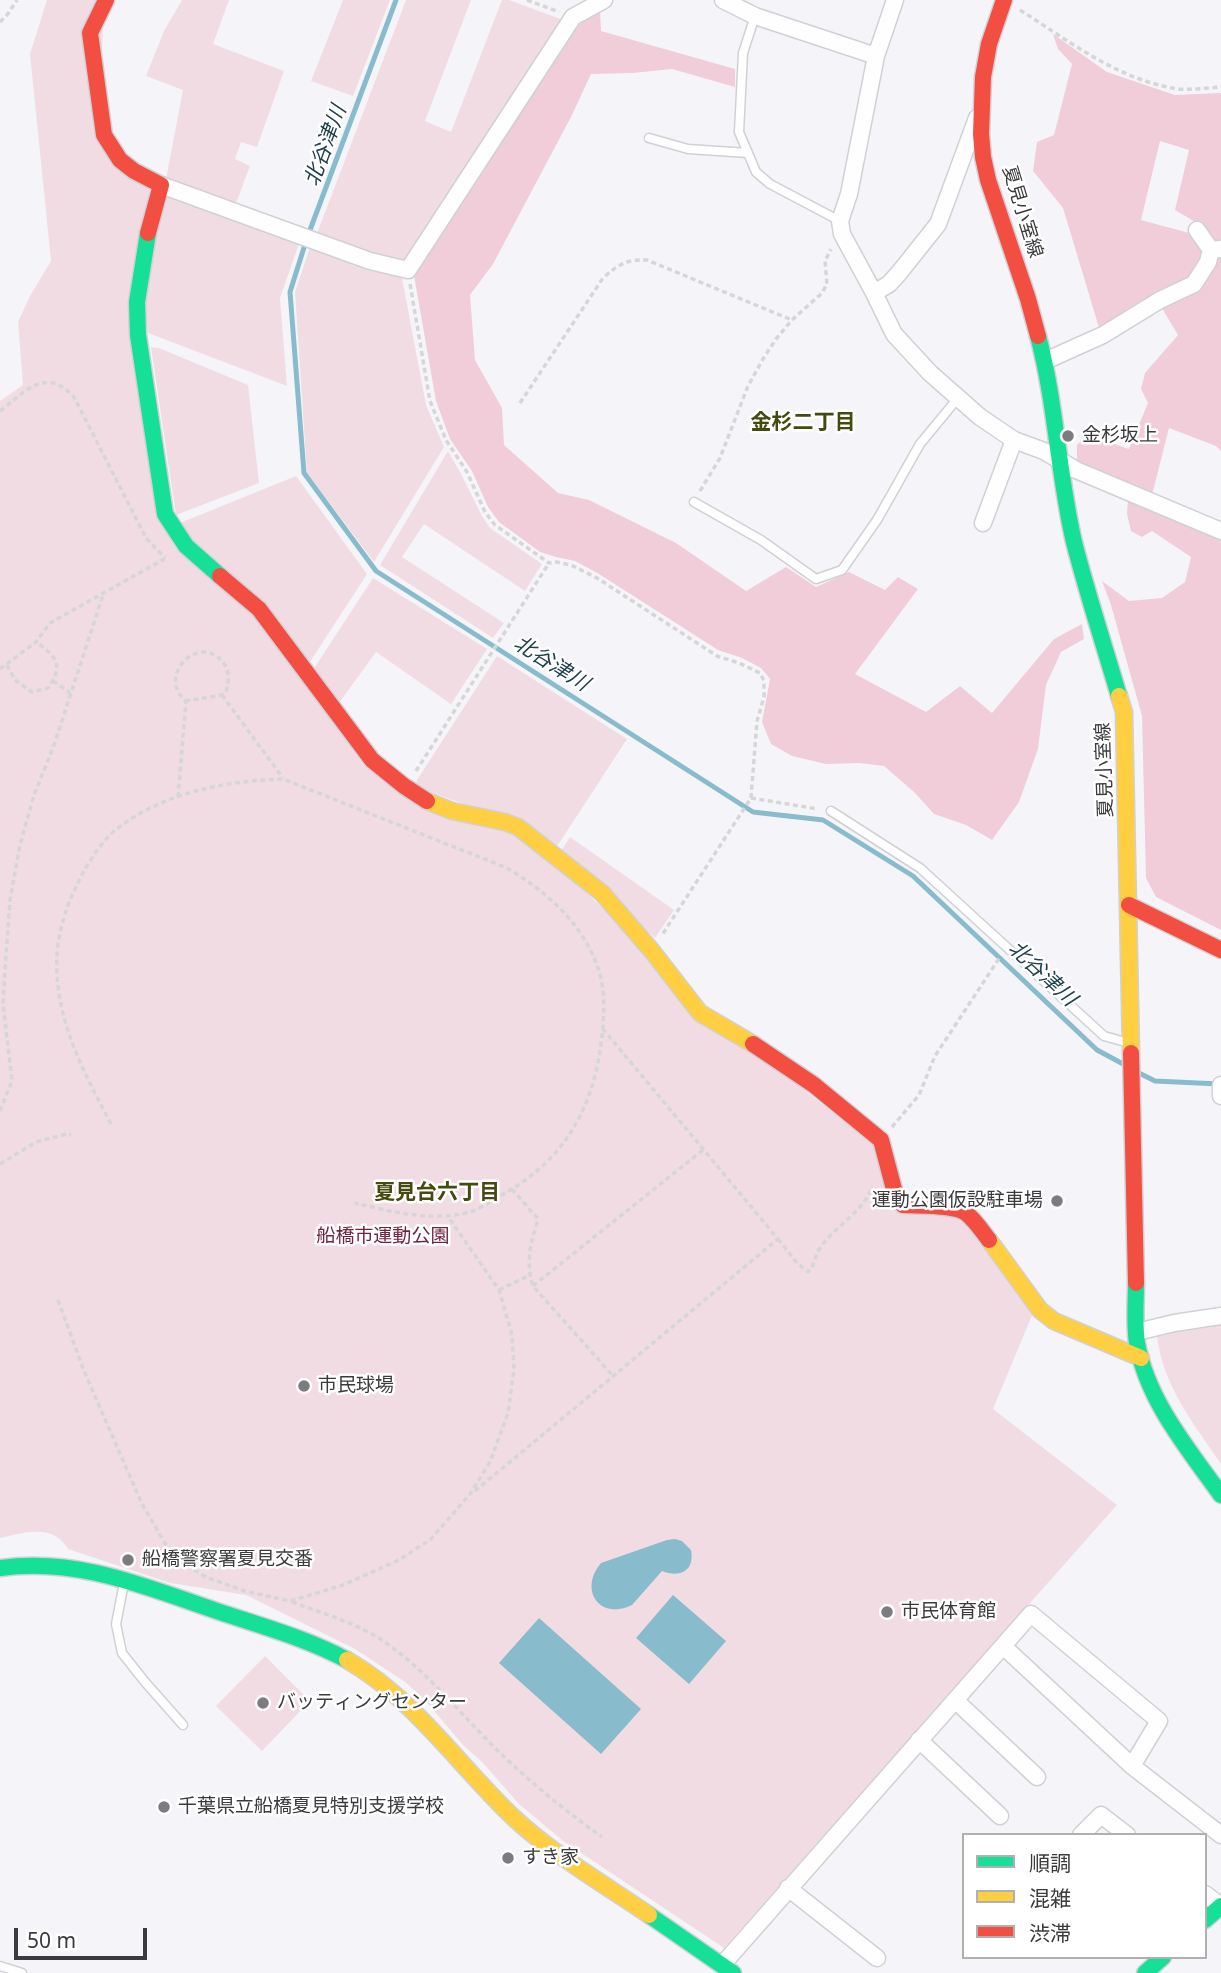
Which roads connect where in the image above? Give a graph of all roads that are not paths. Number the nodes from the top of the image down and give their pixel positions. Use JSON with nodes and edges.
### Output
{"nodes":[{"id":1,"x":106,"y":0,"type":"edge"},
{"id":2,"x":604,"y":0,"type":"edge"},
{"id":3,"x":723,"y":0,"type":"edge"},
{"id":4,"x":895,"y":0,"type":"edge"},
{"id":5,"x":1010,"y":4,"type":"edge"},
{"id":6,"x":755,"y":16,"type":"junction"},
{"id":7,"x":876,"y":56,"type":"junction"},
{"id":8,"x":981,"y":108,"type":"junction"},
{"id":9,"x":649,"y":138,"type":"dead end"},
{"id":10,"x":748,"y":153,"type":"junction"},
{"id":11,"x":161,"y":186,"type":"junction"},
{"id":12,"x":841,"y":227,"type":"junction"},
{"id":13,"x":1197,"y":230,"type":"dead end"},
{"id":14,"x":1216,"y":250,"type":"edge"},
{"id":15,"x":874,"y":293,"type":"junction"},
{"id":16,"x":1045,"y":360,"type":"junction"},
{"id":17,"x":958,"y":398,"type":"junction"},
{"id":18,"x":1014,"y":440,"type":"junction"},
{"id":19,"x":1059,"y":460,"type":"junction"},
{"id":20,"x":694,"y":502,"type":"road end"},
{"id":21,"x":983,"y":523,"type":"dead end"},
{"id":22,"x":1221,"y":531,"type":"edge"},
{"id":23,"x":831,"y":811,"type":"road end"},
{"id":24,"x":1129,"y":905,"type":"junction"},
{"id":25,"x":1221,"y":950,"type":"edge"},
{"id":26,"x":1132,"y":1044,"type":"junction"},
{"id":27,"x":1221,"y":1085,"type":"edge"},
{"id":28,"x":1221,"y":1094,"type":"edge"},
{"id":29,"x":1221,"y":1316,"type":"edge"},
{"id":30,"x":1137,"y":1332,"type":"junction"},
{"id":31,"x":1141,"y":1358,"type":"junction"},
{"id":32,"x":1221,"y":1495,"type":"edge"},
{"id":33,"x":0,"y":1568,"type":"edge"},
{"id":34,"x":124,"y":1581,"type":"junction"},
{"id":35,"x":1003,"y":1646,"type":"junction"},
{"id":36,"x":955,"y":1700,"type":"junction"},
{"id":37,"x":183,"y":1725,"type":"dead end"},
{"id":38,"x":919,"y":1740,"type":"junction"},
{"id":39,"x":1132,"y":1766,"type":"junction"},
{"id":40,"x":1037,"y":1777,"type":"dead end"},
{"id":41,"x":1000,"y":1816,"type":"dead end"},
{"id":42,"x":1083,"y":1833,"type":"edge"},
{"id":43,"x":1124,"y":1833,"type":"edge"},
{"id":44,"x":1221,"y":1835,"type":"edge"},
{"id":45,"x":788,"y":1888,"type":"junction"},
{"id":46,"x":1221,"y":1906,"type":"edge"},
{"id":47,"x":1207,"y":1918,"type":"edge"},
{"id":48,"x":877,"y":1958,"type":"dead end"},
{"id":49,"x":1161,"y":1959,"type":"edge"},
{"id":50,"x":0,"y":1966,"type":"edge"},
{"id":51,"x":728,"y":1969,"type":"edge"},
{"id":52,"x":1148,"y":1972,"type":"edge"},
{"id":53,"x":22,"y":1973,"type":"edge"}],
"edges":[{"from":1,"to":11,"type":"street"},
{"from":2,"to":11,"type":"street"},
{"from":3,"to":6,"type":"street"},
{"from":4,"to":7,"type":"street"},
{"from":5,"to":8,"type":"street","name":"夏見小室線"},
{"from":6,"to":7,"type":"street"},
{"from":6,"to":10,"type":"lane"},
{"from":7,"to":12,"type":"street"},
{"from":8,"to":15,"type":"street"},
{"from":8,"to":16,"type":"street","name":"夏見小室線"},
{"from":9,"to":10,"type":"lane"},
{"from":10,"to":12,"type":"lane"},
{"from":11,"to":31,"type":"street"},
{"from":12,"to":15,"type":"street"},
{"from":13,"to":14,"type":"street"},
{"from":14,"to":16,"type":"street"},
{"from":15,"to":17,"type":"street"},
{"from":16,"to":19,"type":"street","name":"夏見小室線"},
{"from":17,"to":18,"type":"street"},
{"from":17,"to":20,"type":"lane"},
{"from":18,"to":19,"type":"street"},
{"from":18,"to":21,"type":"street"},
{"from":19,"to":22,"type":"street"},
{"from":19,"to":24,"type":"street","name":"夏見小室線"},
{"from":23,"to":26,"type":"lane"},
{"from":24,"to":25,"type":"street"},
{"from":24,"to":26,"type":"street","name":"夏見小室線"},
{"from":26,"to":30,"type":"street","name":"夏見小室線"},
{"from":27,"to":28,"type":"street"},
{"from":29,"to":30,"type":"street"},
{"from":30,"to":31,"type":"street","name":"夏見小室線"},
{"from":31,"to":32,"type":"street","name":"夏見小室線"},
{"from":33,"to":34,"type":"street"},
{"from":34,"to":37,"type":"lane"},
{"from":34,"to":51,"type":"street"},
{"from":35,"to":36,"type":"street"},
{"from":35,"to":39,"type":"street"},
{"from":35,"to":39,"type":"street"},
{"from":36,"to":38,"type":"street"},
{"from":36,"to":40,"type":"street"},
{"from":38,"to":41,"type":"street"},
{"from":38,"to":45,"type":"street"},
{"from":39,"to":44,"type":"street"},
{"from":42,"to":43,"type":"street"},
{"from":45,"to":48,"type":"street"},
{"from":45,"to":51,"type":"street"},
{"from":46,"to":47,"type":"street"},
{"from":49,"to":52,"type":"street"},
{"from":50,"to":53,"type":"lane"}]}
